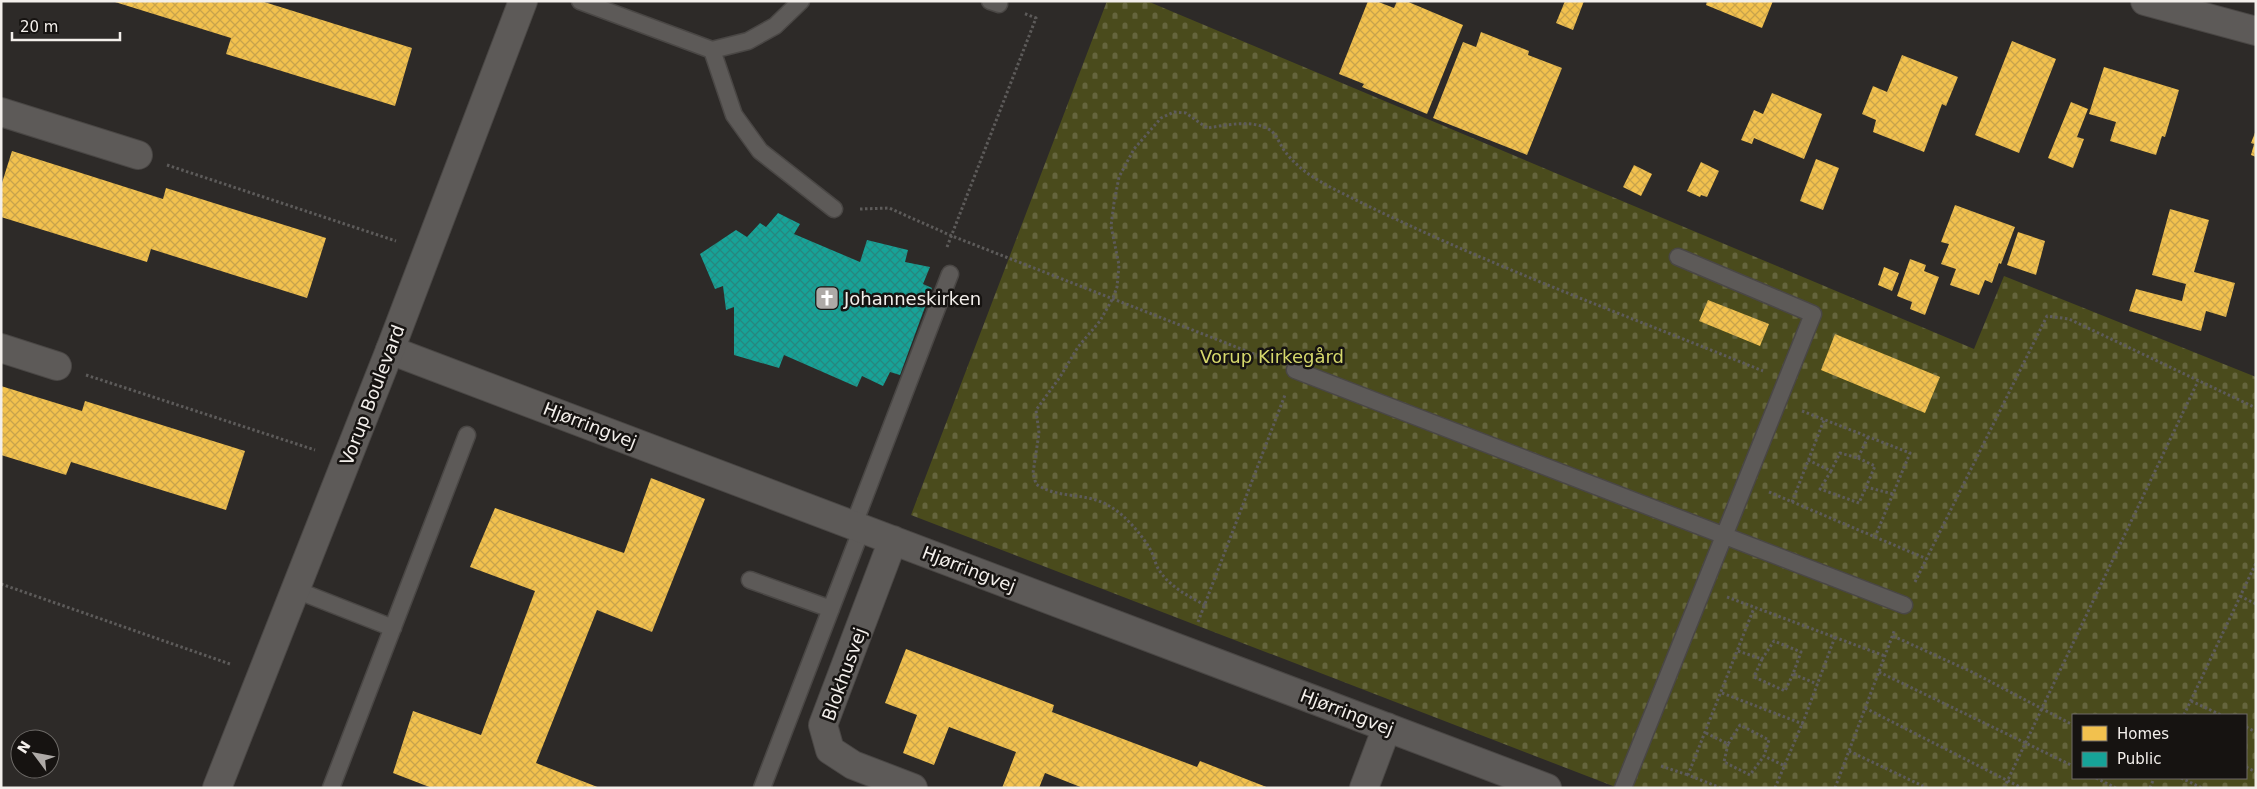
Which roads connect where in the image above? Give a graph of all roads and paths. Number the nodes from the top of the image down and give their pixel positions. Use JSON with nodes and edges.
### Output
{"nodes":[{"id":1,"x":523,"y":1,"type":"edge"},
{"id":2,"x":580,"y":1,"type":"edge"},
{"id":3,"x":801,"y":1,"type":"edge"},
{"id":4,"x":2145,"y":1,"type":"edge"},
{"id":5,"x":995,"y":3,"type":"edge"},
{"id":6,"x":2256,"y":31,"type":"edge"},
{"id":7,"x":712,"y":50,"type":"junction"},
{"id":8,"x":1,"y":112,"type":"edge"},
{"id":9,"x":138,"y":155,"type":"joint"},
{"id":10,"x":834,"y":209,"type":"joint"},
{"id":11,"x":952,"y":236,"type":"junction"},
{"id":12,"x":946,"y":251,"type":"dead end"},
{"id":13,"x":428,"y":252,"type":"junction"},
{"id":14,"x":1678,"y":257,"type":"dead end"},
{"id":15,"x":950,"y":274,"type":"dead end"},
{"id":16,"x":1112,"y":298,"type":"junction"},
{"id":17,"x":1,"y":348,"type":"edge"},
{"id":18,"x":390,"y":350,"type":"junction"},
{"id":19,"x":57,"y":366,"type":"joint"},
{"id":20,"x":1295,"y":370,"type":"junction"},
{"id":21,"x":1786,"y":380,"type":"junction"},
{"id":22,"x":2198,"y":380,"type":"junction"},
{"id":23,"x":1778,"y":402,"type":"junction"},
{"id":24,"x":2256,"y":408,"type":"edge"},
{"id":25,"x":1824,"y":420,"type":"junction"},
{"id":26,"x":468,"y":436,"type":"dead end"},
{"id":27,"x":1868,"y":437,"type":"junction"},
{"id":28,"x":1858,"y":458,"type":"junction"},
{"id":29,"x":347,"y":460,"type":"junction"},
{"id":30,"x":1808,"y":460,"type":"junction"},
{"id":31,"x":1832,"y":472,"type":"junction"},
{"id":32,"x":1745,"y":482,"type":"junction"},
{"id":33,"x":1866,"y":487,"type":"junction"},
{"id":34,"x":1893,"y":494,"type":"junction"},
{"id":35,"x":1792,"y":502,"type":"junction"},
{"id":36,"x":858,"y":526,"type":"junction"},
{"id":37,"x":1724,"y":536,"type":"junction"},
{"id":38,"x":1875,"y":537,"type":"junction"},
{"id":39,"x":893,"y":540,"type":"junction"},
{"id":40,"x":1927,"y":559,"type":"junction"},
{"id":41,"x":2255,"y":565,"type":"edge"},
{"id":42,"x":750,"y":580,"type":"dead end"},
{"id":43,"x":1,"y":584,"type":"edge"},
{"id":44,"x":1703,"y":588,"type":"junction"},
{"id":45,"x":296,"y":590,"type":"junction"},
{"id":46,"x":2240,"y":596,"type":"junction"},
{"id":47,"x":2256,"y":604,"type":"edge"},
{"id":48,"x":1204,"y":605,"type":"junction"},
{"id":49,"x":1904,"y":605,"type":"junction"},
{"id":50,"x":1754,"y":608,"type":"junction"},
{"id":51,"x":831,"y":609,"type":"junction"},
{"id":52,"x":393,"y":628,"type":"junction"},
{"id":53,"x":1893,"y":636,"type":"junction"},
{"id":54,"x":1835,"y":637,"type":"junction"},
{"id":55,"x":1187,"y":651,"type":"junction"},
{"id":56,"x":1738,"y":651,"type":"junction"},
{"id":57,"x":1885,"y":656,"type":"junction"},
{"id":58,"x":1762,"y":659,"type":"junction"},
{"id":59,"x":1879,"y":672,"type":"junction"},
{"id":60,"x":1793,"y":674,"type":"junction"},
{"id":61,"x":262,"y":675,"type":"junction"},
{"id":62,"x":1818,"y":684,"type":"junction"},
{"id":63,"x":1722,"y":693,"type":"junction"},
{"id":64,"x":2190,"y":700,"type":"junction"},
{"id":65,"x":1865,"y":708,"type":"junction"},
{"id":66,"x":2042,"y":709,"type":"junction"},
{"id":67,"x":2184,"y":714,"type":"edge"},
{"id":68,"x":2219,"y":714,"type":"edge"},
{"id":69,"x":1802,"y":724,"type":"junction"},
{"id":70,"x":2072,"y":724,"type":"edge"},
{"id":71,"x":1387,"y":727,"type":"junction"},
{"id":72,"x":1706,"y":733,"type":"junction"},
{"id":73,"x":2026,"y":742,"type":"junction"},
{"id":74,"x":1728,"y":744,"type":"junction"},
{"id":75,"x":1849,"y":751,"type":"junction"},
{"id":76,"x":1764,"y":756,"type":"junction"},
{"id":77,"x":2072,"y":765,"type":"edge"},
{"id":78,"x":1785,"y":766,"type":"junction"},
{"id":79,"x":2098,"y":779,"type":"edge"},
{"id":80,"x":2183,"y":779,"type":"edge"},
{"id":81,"x":2008,"y":780,"type":"junction"},
{"id":82,"x":217,"y":788,"type":"edge"},
{"id":83,"x":331,"y":788,"type":"edge"},
{"id":84,"x":762,"y":788,"type":"edge"},
{"id":85,"x":913,"y":788,"type":"edge"},
{"id":86,"x":1364,"y":788,"type":"edge"},
{"id":87,"x":1547,"y":788,"type":"edge"},
{"id":88,"x":1622,"y":788,"type":"edge"},
{"id":89,"x":1720,"y":788,"type":"edge"},
{"id":90,"x":1775,"y":788,"type":"edge"},
{"id":91,"x":1835,"y":788,"type":"edge"},
{"id":92,"x":1927,"y":788,"type":"edge"},
{"id":93,"x":2004,"y":788,"type":"edge"},
{"id":94,"x":2022,"y":788,"type":"edge"},
{"id":95,"x":2116,"y":788,"type":"edge"},
{"id":96,"x":2202,"y":788,"type":"edge"}],
"edges":[{"from":1,"to":13,"type":"street","name":"Vorup Boulevard"},
{"from":2,"to":7,"type":"lane"},
{"from":3,"to":7,"type":"lane"},
{"from":4,"to":6,"type":"street"},
{"from":5,"to":11,"type":"path"},
{"from":7,"to":10,"type":"lane"},
{"from":8,"to":9,"type":"street"},
{"from":9,"to":13,"type":"path"},
{"from":10,"to":11,"type":"path"},
{"from":11,"to":12,"type":"path"},
{"from":11,"to":16,"type":"path"},
{"from":13,"to":18,"type":"street","name":"Vorup Boulevard"},
{"from":14,"to":21,"type":"lane"},
{"from":15,"to":36,"type":"lane"},
{"from":16,"to":20,"type":"path"},
{"from":16,"to":21,"type":"path"},
{"from":16,"to":48,"type":"path"},
{"from":17,"to":19,"type":"street"},
{"from":18,"to":29,"type":"street","name":"Vorup Boulevard"},
{"from":18,"to":36,"type":"street","name":"Hjørringvej"},
{"from":19,"to":29,"type":"path"},
{"from":20,"to":37,"type":"lane"},
{"from":20,"to":48,"type":"path"},
{"from":21,"to":23,"type":"lane"},
{"from":22,"to":24,"type":"path"},
{"from":22,"to":40,"type":"path"},
{"from":22,"to":66,"type":"path"},
{"from":23,"to":25,"type":"path"},
{"from":23,"to":32,"type":"lane"},
{"from":25,"to":27,"type":"path"},
{"from":25,"to":30,"type":"path"},
{"from":26,"to":52,"type":"lane"},
{"from":27,"to":28,"type":"path"},
{"from":27,"to":34,"type":"path"},
{"from":28,"to":31,"type":"path"},
{"from":28,"to":33,"type":"path"},
{"from":29,"to":45,"type":"street","name":"Vorup Boulevard"},
{"from":30,"to":31,"type":"path"},
{"from":30,"to":35,"type":"path"},
{"from":31,"to":33,"type":"path"},
{"from":32,"to":35,"type":"path"},
{"from":32,"to":37,"type":"lane"},
{"from":33,"to":34,"type":"path"},
{"from":34,"to":38,"type":"path"},
{"from":35,"to":38,"type":"path"},
{"from":36,"to":39,"type":"street","name":"Hjørringvej"},
{"from":36,"to":51,"type":"lane"},
{"from":37,"to":44,"type":"lane"},
{"from":37,"to":49,"type":"lane"},
{"from":38,"to":40,"type":"path"},
{"from":39,"to":55,"type":"street","name":"Hjørringvej"},
{"from":39,"to":85,"type":"street","name":"Blokhusvej"},
{"from":40,"to":49,"type":"path"},
{"from":41,"to":46,"type":"path"},
{"from":42,"to":51,"type":"lane"},
{"from":43,"to":61,"type":"path"},
{"from":44,"to":50,"type":"path"},
{"from":44,"to":88,"type":"lane"},
{"from":45,"to":52,"type":"lane"},
{"from":45,"to":61,"type":"street","name":"Vorup Boulevard"},
{"from":46,"to":47,"type":"path"},
{"from":46,"to":64,"type":"path"},
{"from":48,"to":55,"type":"path"},
{"from":49,"to":53,"type":"path"},
{"from":50,"to":54,"type":"path"},
{"from":50,"to":56,"type":"path"},
{"from":51,"to":84,"type":"lane"},
{"from":52,"to":83,"type":"lane"},
{"from":53,"to":57,"type":"path"},
{"from":53,"to":66,"type":"path"},
{"from":54,"to":57,"type":"path"},
{"from":54,"to":62,"type":"path"},
{"from":55,"to":71,"type":"street","name":"Hjørringvej"},
{"from":56,"to":58,"type":"path"},
{"from":56,"to":63,"type":"path"},
{"from":57,"to":59,"type":"path"},
{"from":58,"to":60,"type":"path"},
{"from":58,"to":60,"type":"path"},
{"from":59,"to":65,"type":"path"},
{"from":59,"to":73,"type":"path"},
{"from":60,"to":62,"type":"path"},
{"from":61,"to":82,"type":"street","name":"Vorup Boulevard"},
{"from":62,"to":69,"type":"path"},
{"from":63,"to":69,"type":"path"},
{"from":63,"to":72,"type":"path"},
{"from":64,"to":67,"type":"path"},
{"from":64,"to":68,"type":"path"},
{"from":65,"to":75,"type":"path"},
{"from":65,"to":81,"type":"path"},
{"from":66,"to":70,"type":"path"},
{"from":66,"to":73,"type":"path"},
{"from":69,"to":78,"type":"path"},
{"from":71,"to":86,"type":"street"},
{"from":71,"to":87,"type":"street","name":"Hjørringvej"},
{"from":72,"to":74,"type":"path"},
{"from":72,"to":89,"type":"path"},
{"from":73,"to":77,"type":"path"},
{"from":73,"to":81,"type":"path"},
{"from":74,"to":76,"type":"path"},
{"from":74,"to":76,"type":"path"},
{"from":75,"to":91,"type":"path"},
{"from":75,"to":92,"type":"path"},
{"from":76,"to":78,"type":"path"},
{"from":78,"to":90,"type":"path"},
{"from":79,"to":95,"type":"path"},
{"from":80,"to":96,"type":"path"},
{"from":81,"to":93,"type":"path"},
{"from":81,"to":94,"type":"path"}]}
